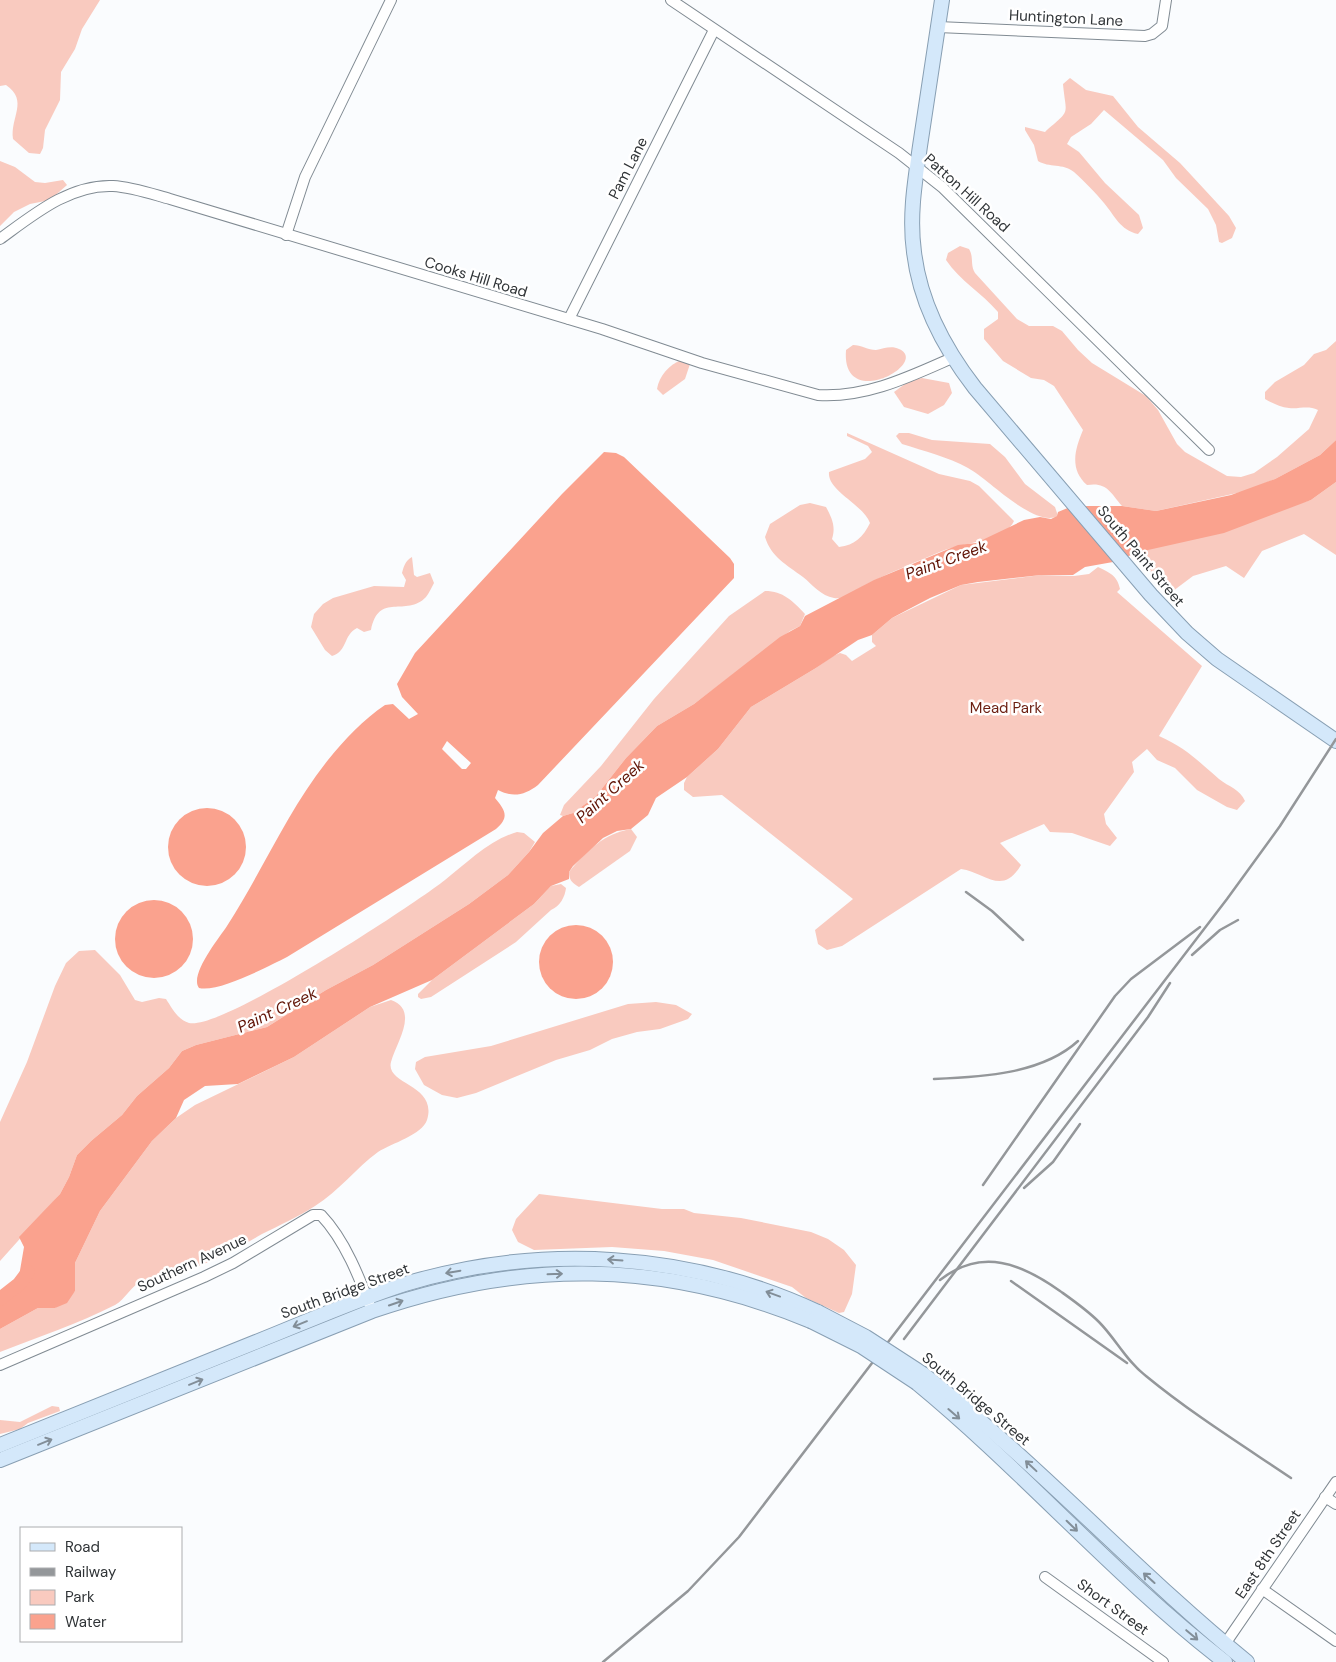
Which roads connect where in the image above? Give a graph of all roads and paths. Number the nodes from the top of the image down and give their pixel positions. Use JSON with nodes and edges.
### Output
{"nodes":[{"id":1,"x":391,"y":0,"type":"edge"},
{"id":2,"x":671,"y":0,"type":"edge"},
{"id":3,"x":942,"y":0,"type":"edge"},
{"id":4,"x":1166,"y":0,"type":"edge"},
{"id":5,"x":938,"y":27,"type":"junction"},
{"id":6,"x":714,"y":30,"type":"junction"},
{"id":7,"x":917,"y":168,"type":"junction"},
{"id":8,"x":286,"y":235,"type":"junction"},
{"id":9,"x":0,"y":239,"type":"edge"},
{"id":10,"x":569,"y":320,"type":"junction"},
{"id":11,"x":952,"y":358,"type":"junction"},
{"id":12,"x":1209,"y":450,"type":"dead end"},
{"id":13,"x":1336,"y":741,"type":"edge"},
{"id":14,"x":367,"y":1297,"type":"junction"},
{"id":15,"x":372,"y":1311,"type":"junction"},
{"id":16,"x":815,"y":1316,"type":"junction"},
{"id":17,"x":0,"y":1365,"type":"edge"},
{"id":18,"x":0,"y":1445,"type":"edge"},
{"id":19,"x":0,"y":1460,"type":"edge"},
{"id":20,"x":1336,"y":1482,"type":"edge"},
{"id":21,"x":1325,"y":1497,"type":"junction"},
{"id":22,"x":1336,"y":1504,"type":"edge"},
{"id":23,"x":1046,"y":1577,"type":"dead end"},
{"id":24,"x":1262,"y":1589,"type":"junction"},
{"id":25,"x":1336,"y":1641,"type":"edge"},
{"id":26,"x":1220,"y":1656,"type":"edge"},
{"id":27,"x":1163,"y":1662,"type":"edge"},
{"id":28,"x":1247,"y":1662,"type":"edge"}],
"edges":[{"from":1,"to":8,"type":"street"},
{"from":2,"to":6,"type":"street","name":"Patton Hill Road"},
{"from":3,"to":5,"type":"main road","name":"South Paint Street"},
{"from":4,"to":5,"type":"street","name":"Huntington Lane"},
{"from":5,"to":7,"type":"main road","name":"South Paint Street"},
{"from":6,"to":7,"type":"street","name":"Patton Hill Road"},
{"from":6,"to":10,"type":"street","name":"Pam Lane"},
{"from":7,"to":11,"type":"main road","name":"South Paint Street"},
{"from":7,"to":12,"type":"street","name":"Patton Hill Road"},
{"from":8,"to":9,"type":"street","name":"Cooks Hill Road"},
{"from":8,"to":10,"type":"street","name":"Cooks Hill Road"},
{"from":10,"to":11,"type":"street","name":"Cooks Hill Road"},
{"from":11,"to":13,"type":"main road","name":"South Paint Street"},
{"from":14,"to":15,"type":"street","name":"Southern Avenue"},
{"from":16,"to":14,"type":"main road","name":"South Bridge Street","one_way":true},
{"from":14,"to":17,"type":"street","name":"Southern Avenue"},
{"from":14,"to":18,"type":"main road","name":"South Bridge Street","one_way":true},
{"from":15,"to":16,"type":"main road","name":"South Bridge Street","one_way":true},
{"from":19,"to":15,"type":"main road","name":"South Bridge Street","one_way":true},
{"from":16,"to":26,"type":"main road","name":"South Bridge Street","bridge":true},
{"from":20,"to":21,"type":"street","name":"East 8th Street"},
{"from":21,"to":22,"type":"street"},
{"from":21,"to":24,"type":"street","name":"East 8th Street"},
{"from":23,"to":27,"type":"street","name":"Short Street"},
{"from":24,"to":25,"type":"street"},
{"from":24,"to":26,"type":"street","name":"East 8th Street"},
{"from":26,"to":28,"type":"main road","name":"South Bridge Street"}]}
